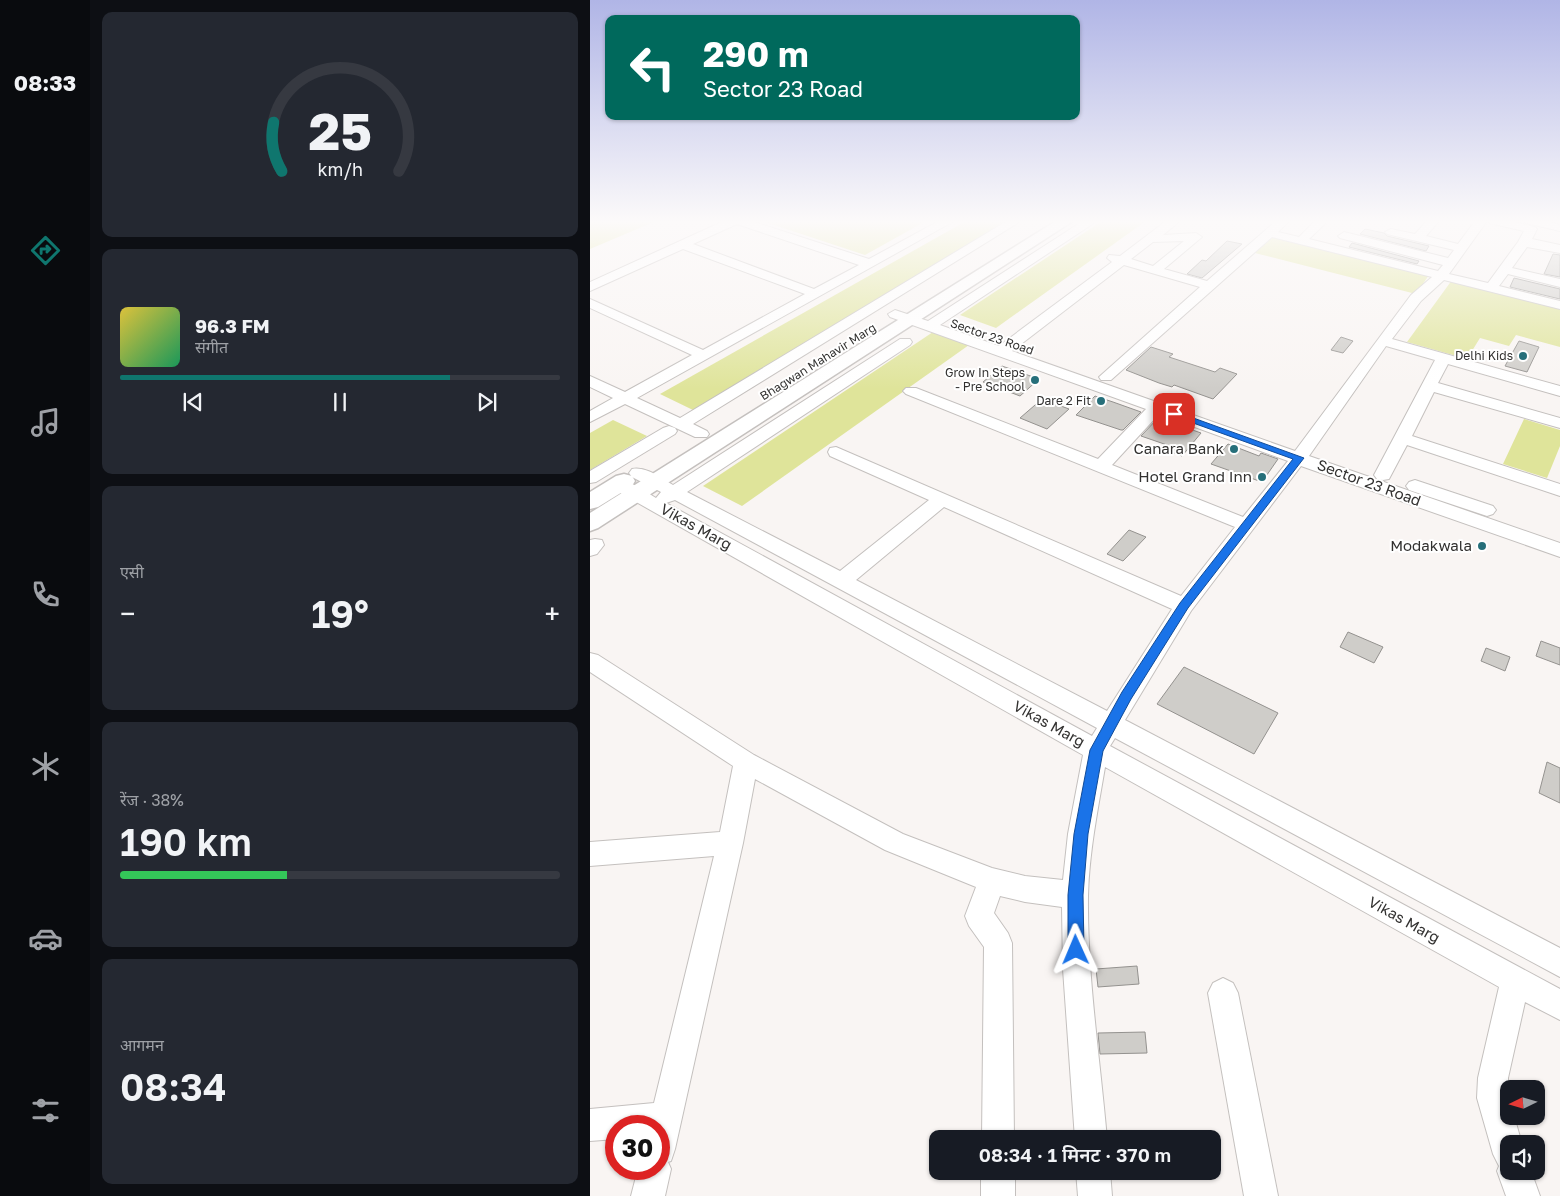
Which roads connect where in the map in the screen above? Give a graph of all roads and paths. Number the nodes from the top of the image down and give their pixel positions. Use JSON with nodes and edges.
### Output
{"nodes":[{"id":1,"x":614,"y":277,"type":"edge"},
{"id":2,"x":770,"y":277,"type":"edge"},
{"id":3,"x":838,"y":277,"type":"edge"},
{"id":4,"x":841,"y":277,"type":"edge"},
{"id":5,"x":923,"y":277,"type":"edge"},
{"id":6,"x":971,"y":277,"type":"edge"},
{"id":7,"x":979,"y":277,"type":"edge"},
{"id":8,"x":989,"y":277,"type":"edge"},
{"id":9,"x":1093,"y":277,"type":"edge"},
{"id":10,"x":1178,"y":277,"type":"edge"},
{"id":11,"x":1219,"y":277,"type":"edge"},
{"id":12,"x":1440,"y":277,"type":"edge"},
{"id":13,"x":1450,"y":277,"type":"edge"},
{"id":14,"x":1500,"y":277,"type":"edge"},
{"id":15,"x":1534,"y":277,"type":"edge"},
{"id":16,"x":1560,"y":283,"type":"edge"},
{"id":17,"x":1209,"y":286,"type":"junction"},
{"id":18,"x":1492,"y":287,"type":"junction"},
{"id":19,"x":590,"y":288,"type":"edge"},
{"id":20,"x":809,"y":291,"type":"junction"},
{"id":21,"x":590,"y":303,"type":"edge"},
{"id":22,"x":1560,"y":305,"type":"edge"},
{"id":23,"x":917,"y":317,"type":"junction"},
{"id":24,"x":1383,"y":341,"type":"junction"},
{"id":25,"x":905,"y":342,"type":"dead end"},
{"id":26,"x":1001,"y":346,"type":"junction"},
{"id":27,"x":697,"y":352,"type":"junction"},
{"id":28,"x":1444,"y":358,"type":"junction"},
{"id":29,"x":1106,"y":377,"type":"junction"},
{"id":30,"x":590,"y":381,"type":"edge"},
{"id":31,"x":1431,"y":386,"type":"junction"},
{"id":32,"x":912,"y":391,"type":"dead end"},
{"id":33,"x":1560,"y":391,"type":"edge"},
{"id":34,"x":590,"y":392,"type":"edge"},
{"id":35,"x":604,"y":405,"type":"edge"},
{"id":36,"x":1157,"y":407,"type":"junction"},
{"id":37,"x":1560,"y":423,"type":"edge"},
{"id":38,"x":675,"y":428,"type":"junction"},
{"id":39,"x":695,"y":438,"type":"junction"},
{"id":40,"x":1402,"y":438,"type":"junction"},
{"id":41,"x":836,"y":452,"type":"dead end"},
{"id":42,"x":1303,"y":452,"type":"junction"},
{"id":43,"x":1101,"y":466,"type":"junction"},
{"id":44,"x":1383,"y":475,"type":"junction"},
{"id":45,"x":590,"y":478,"type":"edge"},
{"id":46,"x":637,"y":483,"type":"junction"},
{"id":47,"x":1560,"y":490,"type":"edge"},
{"id":48,"x":673,"y":492,"type":"junction"},
{"id":49,"x":942,"y":499,"type":"junction"},
{"id":50,"x":590,"y":502,"type":"edge"},
{"id":51,"x":655,"y":505,"type":"junction"},
{"id":52,"x":590,"y":523,"type":"edge"},
{"id":53,"x":1245,"y":524,"type":"junction"},
{"id":54,"x":1560,"y":535,"type":"edge"},
{"id":55,"x":1560,"y":550,"type":"edge"},
{"id":56,"x":841,"y":581,"type":"junction"},
{"id":57,"x":1184,"y":606,"type":"junction"},
{"id":58,"x":590,"y":661,"type":"edge"},
{"id":59,"x":1110,"y":724,"type":"junction"},
{"id":60,"x":1096,"y":750,"type":"junction"},
{"id":61,"x":746,"y":762,"type":"junction"},
{"id":62,"x":730,"y":843,"type":"junction"},
{"id":63,"x":590,"y":854,"type":"edge"},
{"id":64,"x":992,"y":882,"type":"junction"},
{"id":65,"x":1075,"y":895,"type":"junction"},
{"id":66,"x":1560,"y":963,"type":"edge"},
{"id":67,"x":1515,"y":980,"type":"junction"},
{"id":68,"x":1223,"y":993,"type":"dead end"},
{"id":69,"x":1560,"y":1005,"type":"edge"},
{"id":70,"x":667,"y":1115,"type":"edge"},
{"id":71,"x":605,"y":1124,"type":"edge"},
{"id":72,"x":590,"y":1125,"type":"edge"},
{"id":73,"x":998,"y":1130,"type":"edge"},
{"id":74,"x":1090,"y":1130,"type":"edge"},
{"id":75,"x":1504,"y":1135,"type":"edge"},
{"id":76,"x":652,"y":1180,"type":"edge"},
{"id":77,"x":998,"y":1180,"type":"edge"},
{"id":78,"x":1094,"y":1180,"type":"edge"},
{"id":79,"x":1517,"y":1180,"type":"edge"},
{"id":80,"x":648,"y":1196,"type":"edge"},
{"id":81,"x":998,"y":1196,"type":"edge"},
{"id":82,"x":1095,"y":1196,"type":"edge"},
{"id":83,"x":1261,"y":1196,"type":"edge"},
{"id":84,"x":1523,"y":1196,"type":"edge"}],
"edges":[{"from":1,"to":19,"type":"street"},
{"from":2,"to":20,"type":"street"},
{"from":3,"to":20,"type":"street"},
{"from":4,"to":35,"type":"street"},
{"from":5,"to":38,"type":"street"},
{"from":6,"to":23,"type":"main road","name":"Bhagwan Mahavir Marg"},
{"from":7,"to":23,"type":"main road","name":"Bhagwan Mahavir Marg"},
{"from":8,"to":23,"type":"street"},
{"from":9,"to":26,"type":"street"},
{"from":10,"to":17,"type":"street"},
{"from":11,"to":17,"type":"street"},
{"from":12,"to":24,"type":"street"},
{"from":13,"to":18,"type":"street"},
{"from":14,"to":18,"type":"street"},
{"from":15,"to":16,"type":"street"},
{"from":17,"to":29,"type":"street"},
{"from":18,"to":22,"type":"street"},
{"from":20,"to":27,"type":"street"},
{"from":21,"to":27,"type":"street"},
{"from":23,"to":26,"type":"street","name":"Sector 23 Road"},
{"from":23,"to":39,"type":"main road","name":"Bhagwan Mahavir Marg"},
{"from":23,"to":46,"type":"main road","name":"Bhagwan Mahavir Marg"},
{"from":24,"to":28,"type":"street"},
{"from":24,"to":42,"type":"street"},
{"from":25,"to":48,"type":"street"},
{"from":26,"to":29,"type":"street","name":"Sector 23 Road"},
{"from":26,"to":36,"type":"street","name":"Sector 23 Road"},
{"from":27,"to":35,"type":"street"},
{"from":28,"to":31,"type":"street"},
{"from":28,"to":33,"type":"street"},
{"from":29,"to":42,"type":"street","name":"Sector 23 Road"},
{"from":30,"to":35,"type":"street"},
{"from":31,"to":37,"type":"street"},
{"from":31,"to":40,"type":"street"},
{"from":32,"to":43,"type":"street"},
{"from":34,"to":35,"type":"street"},
{"from":35,"to":38,"type":"street"},
{"from":36,"to":42,"type":"street","name":"Sector 23 Road"},
{"from":36,"to":43,"type":"street"},
{"from":38,"to":39,"type":"street"},
{"from":38,"to":45,"type":"street"},
{"from":39,"to":46,"type":"main road","name":"Bhagwan Mahavir Marg"},
{"from":40,"to":44,"type":"street"},
{"from":40,"to":47,"type":"street"},
{"from":41,"to":49,"type":"street"},
{"from":42,"to":44,"type":"street","name":"Sector 23 Road"},
{"from":42,"to":53,"type":"street"},
{"from":42,"to":55,"type":"street","name":"Sector 23 Road"},
{"from":43,"to":53,"type":"street"},
{"from":44,"to":54,"type":"street","name":"Sector 23 Road"},
{"from":46,"to":48,"type":"street","name":"Vikas Marg"},
{"from":46,"to":50,"type":"main road","name":"Bhagwan Mahavir Marg"},
{"from":46,"to":51,"type":"street","name":"Vikas Marg"},
{"from":46,"to":52,"type":"main road","name":"Bhagwan Mahavir Marg"},
{"from":48,"to":51,"type":"street"},
{"from":48,"to":56,"type":"street","name":"Vikas Marg"},
{"from":49,"to":56,"type":"street"},
{"from":49,"to":57,"type":"street"},
{"from":51,"to":60,"type":"street","name":"Vikas Marg"},
{"from":53,"to":57,"type":"street"},
{"from":56,"to":59,"type":"street","name":"Vikas Marg"},
{"from":57,"to":59,"type":"street"},
{"from":58,"to":61,"type":"street"},
{"from":59,"to":60,"type":"street"},
{"from":59,"to":66,"type":"street","name":"Vikas Marg"},
{"from":60,"to":65,"type":"street"},
{"from":60,"to":67,"type":"street","name":"Vikas Marg"},
{"from":61,"to":62,"type":"street"},
{"from":61,"to":64,"type":"street"},
{"from":62,"to":63,"type":"street"},
{"from":62,"to":70,"type":"street"},
{"from":64,"to":65,"type":"street"},
{"from":64,"to":73,"type":"street"},
{"from":65,"to":74,"type":"street"},
{"from":67,"to":69,"type":"street","name":"Vikas Marg"},
{"from":67,"to":75,"type":"street"},
{"from":68,"to":83,"type":"street"},
{"from":71,"to":72,"type":"street"},
{"from":76,"to":80,"type":"street"},
{"from":77,"to":81,"type":"street"},
{"from":78,"to":82,"type":"street"},
{"from":79,"to":84,"type":"street"}]}
